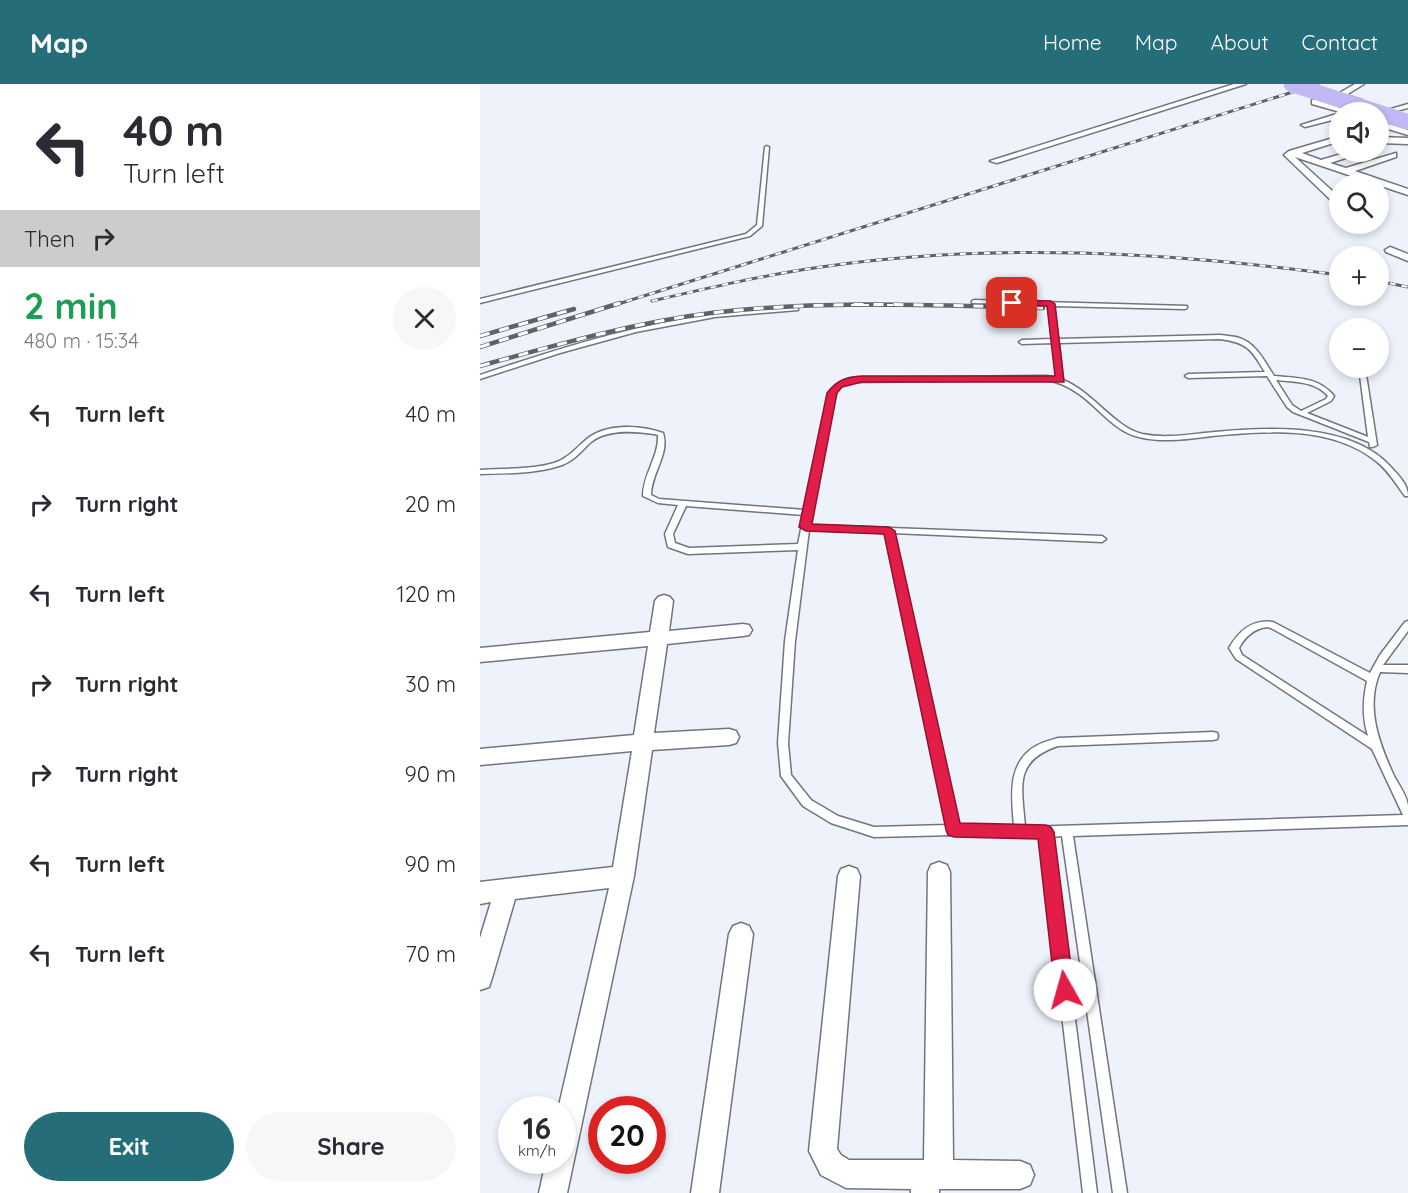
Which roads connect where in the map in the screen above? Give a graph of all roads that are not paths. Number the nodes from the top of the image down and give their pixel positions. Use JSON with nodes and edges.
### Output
{"nodes":[{"id":1,"x":1242,"y":84,"type":"edge"},
{"id":2,"x":1277,"y":84,"type":"edge"},
{"id":3,"x":1291,"y":84,"type":"edge"},
{"id":4,"x":1359,"y":84,"type":"edge"},
{"id":5,"x":1315,"y":102,"type":"dead end"},
{"id":6,"x":1334,"y":102,"type":"edge"},
{"id":7,"x":1361,"y":102,"type":"edge"},
{"id":8,"x":1329,"y":106,"type":"edge"},
{"id":9,"x":1408,"y":106,"type":"edge"},
{"id":10,"x":1389,"y":111,"type":"edge"},
{"id":11,"x":1389,"y":111,"type":"edge"},
{"id":12,"x":1329,"y":118,"type":"edge"},
{"id":13,"x":1408,"y":119,"type":"edge"},
{"id":14,"x":1305,"y":125,"type":"dead end"},
{"id":15,"x":1389,"y":127,"type":"edge"},
{"id":16,"x":1408,"y":133,"type":"edge"},
{"id":17,"x":1389,"y":140,"type":"edge"},
{"id":18,"x":1329,"y":141,"type":"edge"},
{"id":19,"x":1408,"y":141,"type":"edge"},
{"id":20,"x":767,"y":147,"type":"dead end"},
{"id":21,"x":1292,"y":153,"type":"junction"},
{"id":22,"x":1393,"y":154,"type":"dead end"},
{"id":23,"x":1329,"y":160,"type":"edge"},
{"id":24,"x":994,"y":161,"type":"dead end"},
{"id":25,"x":1320,"y":163,"type":"junction"},
{"id":26,"x":1346,"y":171,"type":"junction"},
{"id":27,"x":1355,"y":174,"type":"edge"},
{"id":28,"x":1400,"y":179,"type":"dead end"},
{"id":29,"x":1389,"y":182,"type":"edge"},
{"id":30,"x":1389,"y":186,"type":"edge"},
{"id":31,"x":1408,"y":192,"type":"edge"},
{"id":32,"x":1329,"y":194,"type":"edge"},
{"id":33,"x":1389,"y":250,"type":"dead end"},
{"id":34,"x":1408,"y":258,"type":"edge"},
{"id":35,"x":480,"y":301,"type":"edge"},
{"id":36,"x":974,"y":302,"type":"dead end"},
{"id":37,"x":1051,"y":304,"type":"junction"},
{"id":38,"x":1185,"y":307,"type":"dead end"},
{"id":39,"x":796,"y":309,"type":"dead end"},
{"id":40,"x":1022,"y":342,"type":"dead end"},
{"id":41,"x":1054,"y":342,"type":"junction"},
{"id":42,"x":1188,"y":376,"type":"dead end"},
{"id":43,"x":1271,"y":376,"type":"junction"},
{"id":44,"x":480,"y":377,"type":"edge"},
{"id":45,"x":1363,"y":378,"type":"edge"},
{"id":46,"x":1060,"y":380,"type":"junction"},
{"id":47,"x":1301,"y":414,"type":"junction"},
{"id":48,"x":1372,"y":441,"type":"junction"},
{"id":49,"x":1374,"y":456,"type":"junction"},
{"id":50,"x":480,"y":472,"type":"edge"},
{"id":51,"x":1408,"y":494,"type":"edge"},
{"id":52,"x":683,"y":503,"type":"junction"},
{"id":53,"x":808,"y":513,"type":"junction"},
{"id":54,"x":806,"y":527,"type":"junction"},
{"id":55,"x":889,"y":531,"type":"junction"},
{"id":56,"x":1102,"y":539,"type":"dead end"},
{"id":57,"x":802,"y":547,"type":"junction"},
{"id":58,"x":664,"y":600,"type":"dead end"},
{"id":59,"x":1408,"y":624,"type":"edge"},
{"id":60,"x":743,"y":630,"type":"dead end"},
{"id":61,"x":658,"y":639,"type":"junction"},
{"id":62,"x":480,"y":655,"type":"edge"},
{"id":63,"x":1377,"y":668,"type":"junction"},
{"id":64,"x":1408,"y":669,"type":"edge"},
{"id":65,"x":1372,"y":679,"type":"junction"},
{"id":66,"x":729,"y":736,"type":"dead end"},
{"id":67,"x":1213,"y":736,"type":"dead end"},
{"id":68,"x":643,"y":742,"type":"junction"},
{"id":69,"x":1376,"y":746,"type":"junction"},
{"id":70,"x":480,"y":757,"type":"edge"},
{"id":71,"x":1408,"y":815,"type":"edge"},
{"id":72,"x":1408,"y":820,"type":"edge"},
{"id":73,"x":954,"y":830,"type":"junction"},
{"id":74,"x":1020,"y":831,"type":"junction"},
{"id":75,"x":1067,"y":831,"type":"junction"},
{"id":76,"x":1046,"y":832,"type":"junction"},
{"id":77,"x":939,"y":872,"type":"dead end"},
{"id":78,"x":623,"y":876,"type":"junction"},
{"id":79,"x":849,"y":876,"type":"dead end"},
{"id":80,"x":506,"y":891,"type":"junction"},
{"id":81,"x":480,"y":893,"type":"edge"},
{"id":82,"x":741,"y":934,"type":"dead end"},
{"id":83,"x":480,"y":978,"type":"edge"},
{"id":84,"x":574,"y":1096,"type":"edge"},
{"id":85,"x":557,"y":1174,"type":"edge"},
{"id":86,"x":1020,"y":1175,"type":"dead end"},
{"id":87,"x":929,"y":1180,"type":"edge"},
{"id":88,"x":553,"y":1193,"type":"edge"},
{"id":89,"x":705,"y":1193,"type":"edge"},
{"id":90,"x":1090,"y":1193,"type":"edge"},
{"id":91,"x":1120,"y":1193,"type":"edge"}],
"edges":[{"from":1,"to":24,"type":"street"},
{"from":2,"to":6,"type":"highway","bridge":true},
{"from":3,"to":13,"type":"highway","bridge":true},
{"from":4,"to":7,"type":"street"},
{"from":5,"to":8,"type":"street"},
{"from":9,"to":11,"type":"street"},
{"from":10,"to":13,"type":"street"},
{"from":12,"to":14,"type":"street"},
{"from":15,"to":16,"type":"street"},
{"from":17,"to":19,"type":"street"},
{"from":18,"to":21,"type":"street"},
{"from":20,"to":35,"type":"lane"},
{"from":21,"to":25,"type":"street"},
{"from":21,"to":32,"type":"street"},
{"from":22,"to":26,"type":"street"},
{"from":23,"to":25,"type":"street"},
{"from":25,"to":26,"type":"street"},
{"from":26,"to":27,"type":"street"},
{"from":28,"to":29,"type":"street"},
{"from":30,"to":31,"type":"street"},
{"from":33,"to":34,"type":"street"},
{"from":36,"to":37,"type":"lane"},
{"from":37,"to":38,"type":"lane"},
{"from":37,"to":41,"type":"lane"},
{"from":39,"to":44,"type":"lane"},
{"from":40,"to":41,"type":"lane"},
{"from":41,"to":43,"type":"lane"},
{"from":41,"to":46,"type":"lane"},
{"from":42,"to":43,"type":"lane"},
{"from":43,"to":47,"type":"lane"},
{"from":43,"to":47,"type":"lane"},
{"from":45,"to":48,"type":"lane"},
{"from":46,"to":49,"type":"lane"},
{"from":46,"to":53,"type":"lane"},
{"from":47,"to":48,"type":"lane"},
{"from":48,"to":49,"type":"lane"},
{"from":49,"to":51,"type":"lane"},
{"from":50,"to":52,"type":"lane"},
{"from":52,"to":53,"type":"lane"},
{"from":52,"to":57,"type":"lane"},
{"from":53,"to":54,"type":"lane"},
{"from":54,"to":55,"type":"lane"},
{"from":54,"to":57,"type":"lane"},
{"from":55,"to":56,"type":"lane"},
{"from":55,"to":73,"type":"lane"},
{"from":57,"to":73,"type":"lane"},
{"from":58,"to":61,"type":"street"},
{"from":59,"to":63,"type":"lane"},
{"from":60,"to":61,"type":"street"},
{"from":61,"to":62,"type":"street"},
{"from":61,"to":68,"type":"street"},
{"from":63,"to":64,"type":"lane"},
{"from":63,"to":65,"type":"lane"},
{"from":65,"to":69,"type":"lane"},
{"from":65,"to":69,"type":"lane"},
{"from":66,"to":68,"type":"street"},
{"from":67,"to":74,"type":"lane"},
{"from":68,"to":70,"type":"street"},
{"from":68,"to":78,"type":"street"},
{"from":69,"to":71,"type":"lane"},
{"from":72,"to":75,"type":"lane"},
{"from":73,"to":74,"type":"lane"},
{"from":74,"to":76,"type":"lane"},
{"from":75,"to":76,"type":"lane"},
{"from":75,"to":91,"type":"lane"},
{"from":76,"to":90,"type":"lane"},
{"from":77,"to":87,"type":"street"},
{"from":78,"to":80,"type":"street"},
{"from":78,"to":84,"type":"street"},
{"from":79,"to":87,"type":"street"},
{"from":80,"to":81,"type":"street"},
{"from":80,"to":83,"type":"street"},
{"from":82,"to":89,"type":"street"},
{"from":85,"to":88,"type":"street"},
{"from":86,"to":87,"type":"street"}]}
